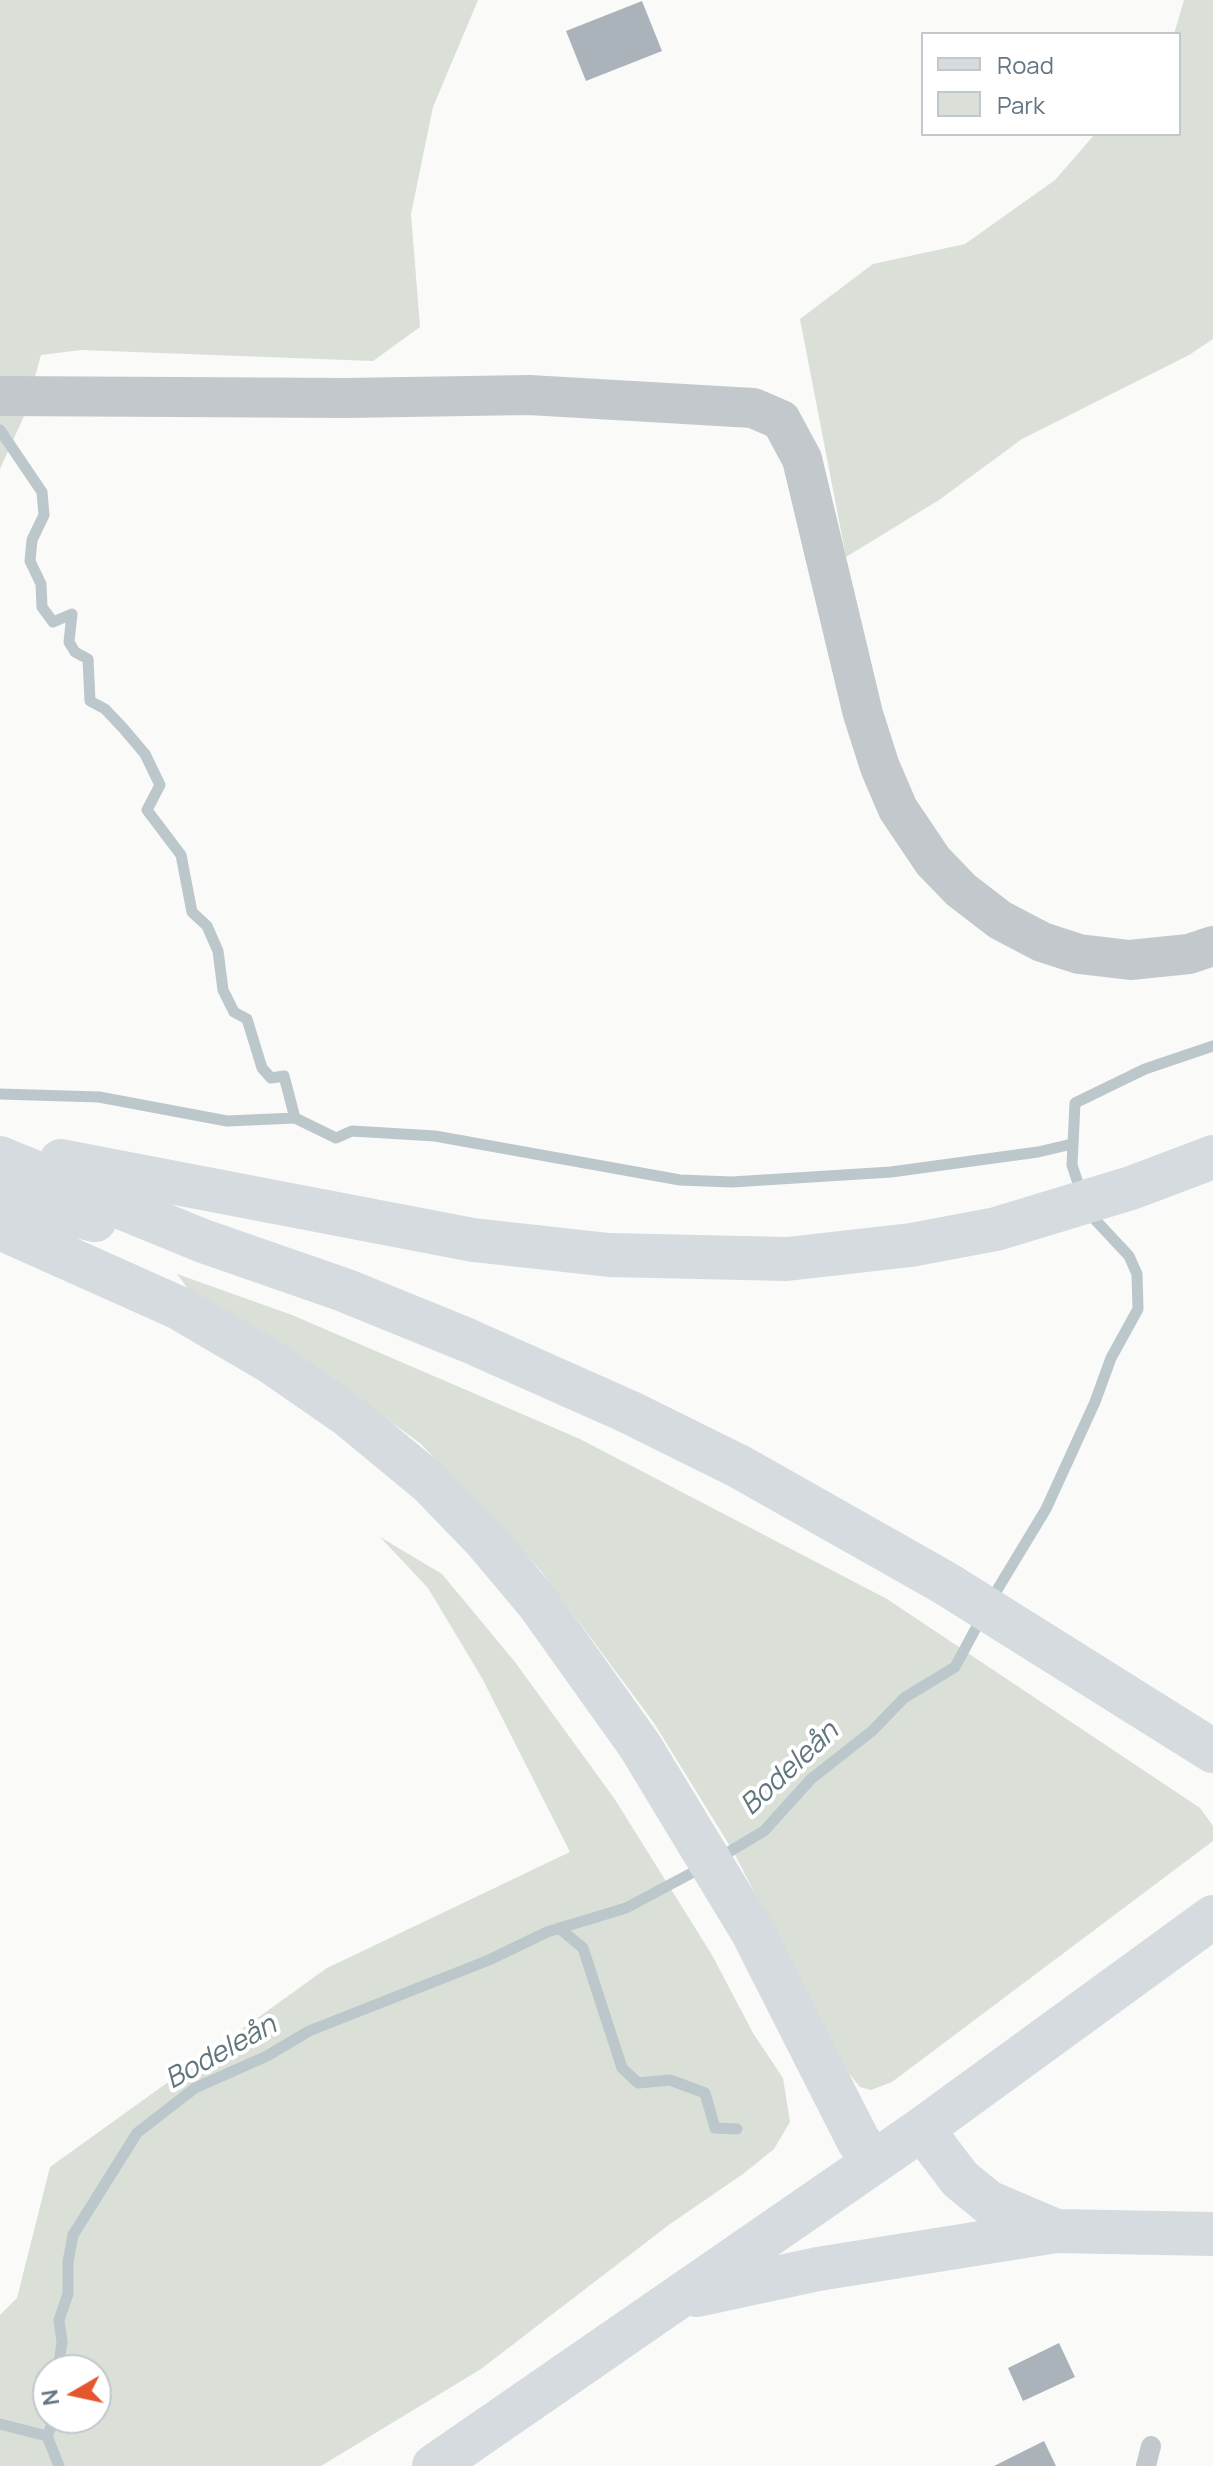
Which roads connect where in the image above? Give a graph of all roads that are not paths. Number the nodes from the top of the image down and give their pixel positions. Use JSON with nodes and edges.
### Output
{"nodes":[{"id":1,"x":0,"y":396,"type":"edge"},
{"id":2,"x":1213,"y":946,"type":"edge"},
{"id":3,"x":0,"y":1149,"type":"edge"},
{"id":4,"x":1213,"y":1157,"type":"edge"},
{"id":5,"x":0,"y":1158,"type":"edge"},
{"id":6,"x":0,"y":1197,"type":"edge"},
{"id":7,"x":0,"y":1228,"type":"edge"},
{"id":8,"x":203,"y":1241,"type":"junction"},
{"id":9,"x":1213,"y":1751,"type":"edge"},
{"id":10,"x":1213,"y":1917,"type":"edge"},
{"id":11,"x":922,"y":2129,"type":"junction"},
{"id":12,"x":874,"y":2162,"type":"junction"},
{"id":13,"x":1056,"y":2231,"type":"junction"},
{"id":14,"x":1213,"y":2234,"type":"edge"},
{"id":15,"x":675,"y":2300,"type":"junction"},
{"id":16,"x":434,"y":2466,"type":"edge"}],
"edges":[{"from":1,"to":2,"type":"street"},
{"from":3,"to":4,"type":"main road"},
{"from":5,"to":8,"type":"main road"},
{"from":6,"to":8,"type":"main road"},
{"from":7,"to":12,"type":"main road"},
{"from":8,"to":9,"type":"main road"},
{"from":10,"to":11,"type":"main road"},
{"from":11,"to":12,"type":"main road"},
{"from":11,"to":13,"type":"main road"},
{"from":12,"to":15,"type":"main road"},
{"from":13,"to":14,"type":"main road"},
{"from":13,"to":15,"type":"main road"},
{"from":15,"to":16,"type":"main road"}]}
